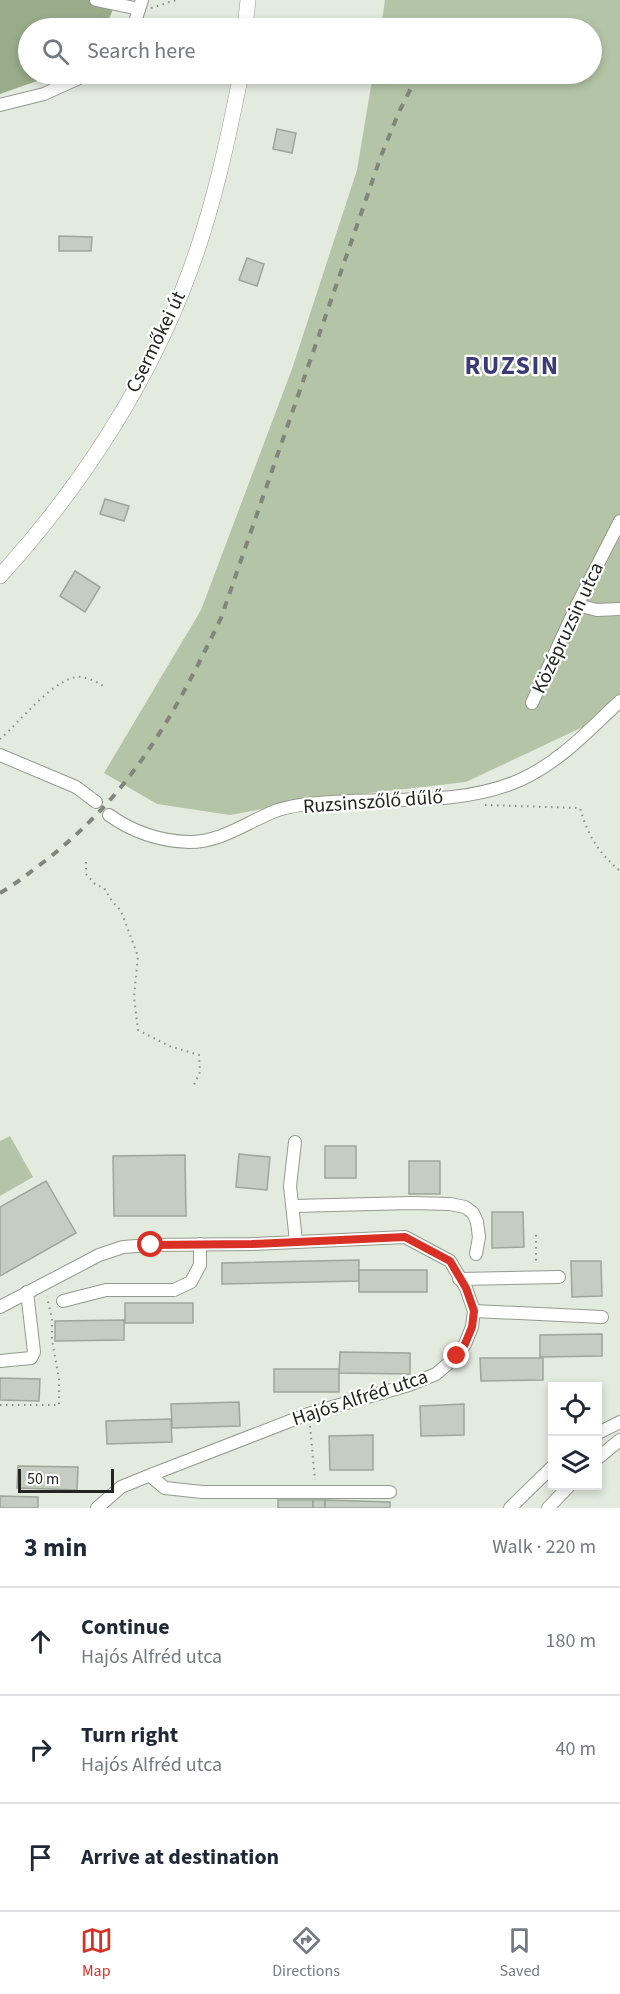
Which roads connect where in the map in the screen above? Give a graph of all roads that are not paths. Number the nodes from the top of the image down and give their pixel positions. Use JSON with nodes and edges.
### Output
{"nodes":[{"id":1,"x":96,"y":0,"type":"edge"},
{"id":2,"x":248,"y":0,"type":"edge"},
{"id":3,"x":140,"y":4,"type":"edge"},
{"id":4,"x":246,"y":18,"type":"edge"},
{"id":5,"x":66,"y":84,"type":"edge"},
{"id":6,"x":239,"y":84,"type":"edge"},
{"id":7,"x":0,"y":105,"type":"edge"},
{"id":8,"x":620,"y":521,"type":"edge"},
{"id":9,"x":0,"y":576,"type":"edge"},
{"id":10,"x":577,"y":605,"type":"junction"},
{"id":11,"x":620,"y":609,"type":"edge"},
{"id":12,"x":620,"y":702,"type":"edge"},
{"id":13,"x":532,"y":704,"type":"dead end"},
{"id":14,"x":0,"y":755,"type":"edge"},
{"id":15,"x":96,"y":802,"type":"dead end"},
{"id":16,"x":109,"y":815,"type":"dead end"},
{"id":17,"x":295,"y":1142,"type":"dead end"},
{"id":18,"x":294,"y":1206,"type":"junction"},
{"id":19,"x":296,"y":1241,"type":"junction"},
{"id":20,"x":200,"y":1244,"type":"junction"},
{"id":21,"x":476,"y":1254,"type":"dead end"},
{"id":22,"x":559,"y":1277,"type":"dead end"},
{"id":23,"x":459,"y":1279,"type":"junction"},
{"id":24,"x":27,"y":1292,"type":"junction"},
{"id":25,"x":63,"y":1301,"type":"dead end"},
{"id":26,"x":0,"y":1307,"type":"edge"},
{"id":27,"x":474,"y":1311,"type":"junction"},
{"id":28,"x":602,"y":1317,"type":"dead end"},
{"id":29,"x":0,"y":1361,"type":"edge"},
{"id":30,"x":620,"y":1422,"type":"edge"},
{"id":31,"x":602,"y":1431,"type":"edge"},
{"id":32,"x":620,"y":1440,"type":"edge"},
{"id":33,"x":602,"y":1454,"type":"edge"},
{"id":34,"x":548,"y":1471,"type":"edge"},
{"id":35,"x":153,"y":1474,"type":"junction"},
{"id":36,"x":564,"y":1490,"type":"edge"},
{"id":37,"x":390,"y":1492,"type":"dead end"},
{"id":38,"x":97,"y":1508,"type":"edge"},
{"id":39,"x":510,"y":1508,"type":"edge"},
{"id":40,"x":548,"y":1508,"type":"edge"}],
"edges":[{"from":1,"to":3,"type":"street"},
{"from":2,"to":4,"type":"main road"},
{"from":5,"to":7,"type":"street"},
{"from":6,"to":9,"type":"main road","name":"Csermőkei út"},
{"from":8,"to":10,"type":"street","name":"Középruzsin utca"},
{"from":10,"to":11,"type":"street"},
{"from":10,"to":13,"type":"street","name":"Középruzsin utca"},
{"from":12,"to":16,"type":"street","name":"Ruzsinszőlő dűlő"},
{"from":14,"to":15,"type":"street"},
{"from":17,"to":18,"type":"street"},
{"from":18,"to":19,"type":"street"},
{"from":18,"to":21,"type":"street"},
{"from":19,"to":20,"type":"street"},
{"from":19,"to":23,"type":"street"},
{"from":20,"to":24,"type":"street"},
{"from":20,"to":25,"type":"street"},
{"from":22,"to":23,"type":"street"},
{"from":23,"to":27,"type":"street"},
{"from":24,"to":26,"type":"street"},
{"from":24,"to":29,"type":"street"},
{"from":27,"to":28,"type":"street"},
{"from":27,"to":35,"type":"street","name":"Hajós Alfréd utca"},
{"from":30,"to":31,"type":"street"},
{"from":32,"to":33,"type":"street"},
{"from":34,"to":39,"type":"street"},
{"from":35,"to":37,"type":"street"},
{"from":35,"to":38,"type":"street","name":"Hajós Alfréd utca"},
{"from":36,"to":40,"type":"street"}]}
